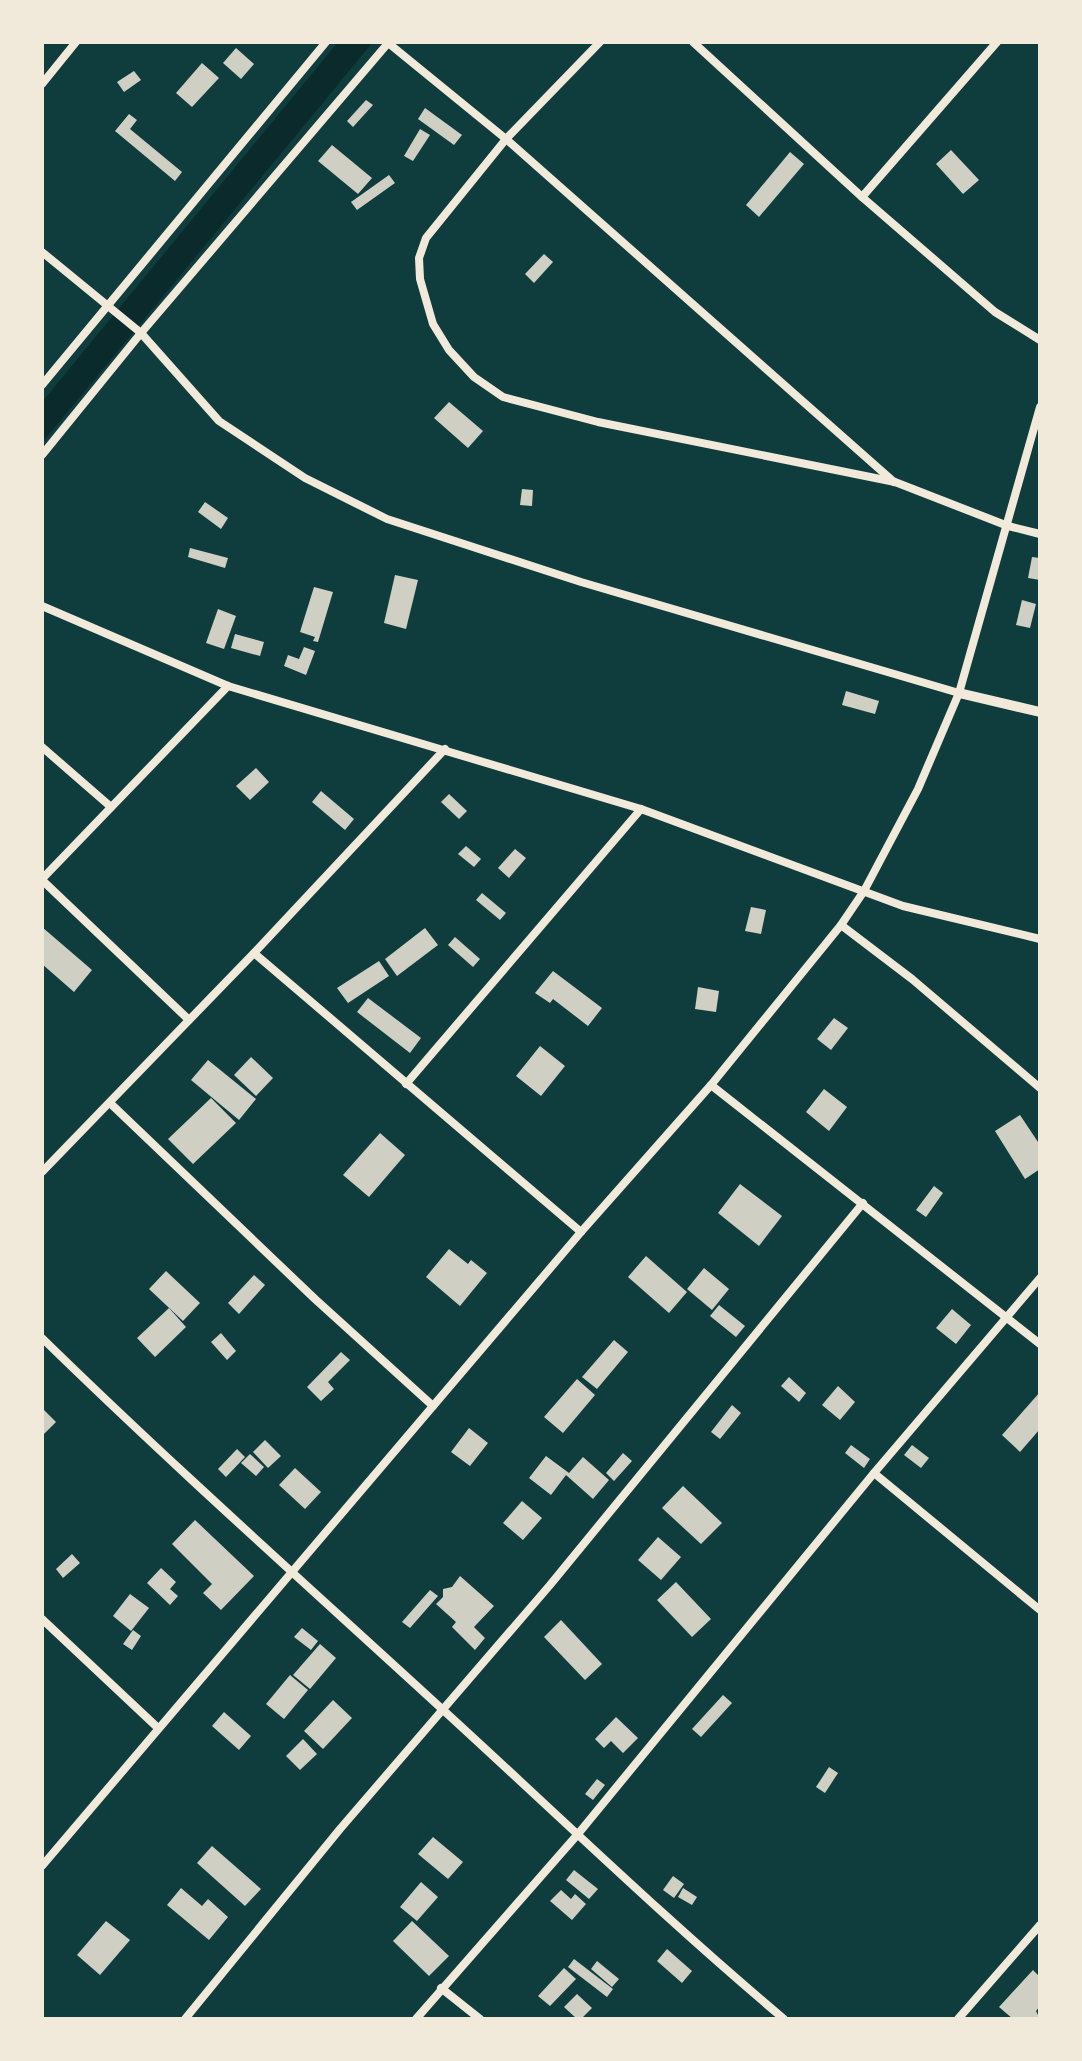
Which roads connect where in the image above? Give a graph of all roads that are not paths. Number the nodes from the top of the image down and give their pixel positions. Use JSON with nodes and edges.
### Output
{"nodes":[{"id":1,"x":76,"y":42,"type":"edge"},
{"id":2,"x":326,"y":42,"type":"edge"},
{"id":3,"x":388,"y":42,"type":"edge"},
{"id":4,"x":600,"y":42,"type":"edge"},
{"id":5,"x":693,"y":42,"type":"edge"},
{"id":6,"x":997,"y":42,"type":"edge"},
{"id":7,"x":42,"y":84,"type":"edge"},
{"id":8,"x":506,"y":139,"type":"junction"},
{"id":9,"x":862,"y":197,"type":"junction"},
{"id":10,"x":42,"y":252,"type":"edge"},
{"id":11,"x":108,"y":306,"type":"junction"},
{"id":12,"x":141,"y":333,"type":"junction"},
{"id":13,"x":1040,"y":340,"type":"edge"},
{"id":14,"x":42,"y":385,"type":"edge"},
{"id":15,"x":1040,"y":407,"type":"edge"},
{"id":16,"x":42,"y":455,"type":"edge"},
{"id":17,"x":895,"y":482,"type":"junction"},
{"id":18,"x":1008,"y":526,"type":"junction"},
{"id":19,"x":1040,"y":534,"type":"edge"},
{"id":20,"x":42,"y":606,"type":"edge"},
{"id":21,"x":228,"y":686,"type":"junction"},
{"id":22,"x":959,"y":693,"type":"junction"},
{"id":23,"x":1040,"y":712,"type":"edge"},
{"id":24,"x":42,"y":747,"type":"edge"},
{"id":25,"x":445,"y":749,"type":"junction"},
{"id":26,"x":111,"y":807,"type":"junction"},
{"id":27,"x":641,"y":809,"type":"junction"},
{"id":28,"x":42,"y":880,"type":"edge"},
{"id":29,"x":864,"y":891,"type":"junction"},
{"id":30,"x":841,"y":925,"type":"junction"},
{"id":31,"x":1040,"y":939,"type":"edge"},
{"id":32,"x":254,"y":953,"type":"junction"},
{"id":33,"x":189,"y":1020,"type":"junction"},
{"id":34,"x":406,"y":1084,"type":"junction"},
{"id":35,"x":711,"y":1085,"type":"junction"},
{"id":36,"x":1040,"y":1088,"type":"edge"},
{"id":37,"x":110,"y":1103,"type":"junction"},
{"id":38,"x":42,"y":1172,"type":"edge"},
{"id":39,"x":863,"y":1203,"type":"junction"},
{"id":40,"x":581,"y":1232,"type":"junction"},
{"id":41,"x":1040,"y":1278,"type":"edge"},
{"id":42,"x":1007,"y":1316,"type":"junction"},
{"id":43,"x":42,"y":1338,"type":"edge"},
{"id":44,"x":1040,"y":1344,"type":"edge"},
{"id":45,"x":433,"y":1406,"type":"junction"},
{"id":46,"x":874,"y":1473,"type":"junction"},
{"id":47,"x":290,"y":1572,"type":"junction"},
{"id":48,"x":1040,"y":1610,"type":"edge"},
{"id":49,"x":42,"y":1619,"type":"edge"},
{"id":50,"x":442,"y":1709,"type":"junction"},
{"id":51,"x":158,"y":1728,"type":"junction"},
{"id":52,"x":578,"y":1834,"type":"junction"},
{"id":53,"x":42,"y":1866,"type":"edge"},
{"id":54,"x":1040,"y":1925,"type":"edge"},
{"id":55,"x":441,"y":1988,"type":"junction"},
{"id":56,"x":185,"y":2019,"type":"edge"},
{"id":57,"x":416,"y":2019,"type":"edge"},
{"id":58,"x":480,"y":2019,"type":"edge"},
{"id":59,"x":784,"y":2019,"type":"edge"},
{"id":60,"x":958,"y":2019,"type":"edge"}],
"edges":[{"from":1,"to":7,"type":"street"},
{"from":2,"to":11,"type":"street"},
{"from":3,"to":8,"type":"street"},
{"from":3,"to":12,"type":"street"},
{"from":4,"to":8,"type":"street"},
{"from":5,"to":9,"type":"street"},
{"from":6,"to":9,"type":"street"},
{"from":8,"to":17,"type":"street"},
{"from":8,"to":17,"type":"street"},
{"from":9,"to":13,"type":"street"},
{"from":10,"to":11,"type":"street"},
{"from":11,"to":12,"type":"street"},
{"from":11,"to":14,"type":"street"},
{"from":12,"to":16,"type":"street"},
{"from":12,"to":22,"type":"street"},
{"from":15,"to":18,"type":"street"},
{"from":17,"to":18,"type":"street"},
{"from":18,"to":19,"type":"street"},
{"from":18,"to":22,"type":"street"},
{"from":20,"to":21,"type":"street"},
{"from":21,"to":25,"type":"street"},
{"from":21,"to":26,"type":"street"},
{"from":22,"to":23,"type":"street"},
{"from":22,"to":29,"type":"street"},
{"from":24,"to":26,"type":"street"},
{"from":25,"to":27,"type":"street"},
{"from":25,"to":32,"type":"street"},
{"from":26,"to":28,"type":"street"},
{"from":27,"to":29,"type":"street"},
{"from":27,"to":34,"type":"street"},
{"from":28,"to":33,"type":"street"},
{"from":29,"to":30,"type":"street"},
{"from":29,"to":31,"type":"street"},
{"from":30,"to":35,"type":"street"},
{"from":30,"to":36,"type":"street"},
{"from":32,"to":33,"type":"street"},
{"from":32,"to":34,"type":"street"},
{"from":33,"to":37,"type":"street"},
{"from":34,"to":40,"type":"street"},
{"from":35,"to":39,"type":"street"},
{"from":35,"to":40,"type":"street"},
{"from":37,"to":38,"type":"street"},
{"from":37,"to":45,"type":"street"},
{"from":39,"to":42,"type":"street"},
{"from":39,"to":50,"type":"street"},
{"from":40,"to":45,"type":"street"},
{"from":41,"to":42,"type":"street"},
{"from":42,"to":44,"type":"street"},
{"from":42,"to":46,"type":"street"},
{"from":43,"to":47,"type":"street"},
{"from":45,"to":47,"type":"street"},
{"from":46,"to":48,"type":"street"},
{"from":46,"to":52,"type":"street"},
{"from":47,"to":50,"type":"street"},
{"from":47,"to":51,"type":"street"},
{"from":49,"to":51,"type":"street"},
{"from":50,"to":52,"type":"street"},
{"from":50,"to":56,"type":"street"},
{"from":51,"to":53,"type":"street"},
{"from":52,"to":55,"type":"street"},
{"from":52,"to":59,"type":"street"},
{"from":54,"to":60,"type":"street"},
{"from":55,"to":57,"type":"street"},
{"from":55,"to":58,"type":"street"}]}
